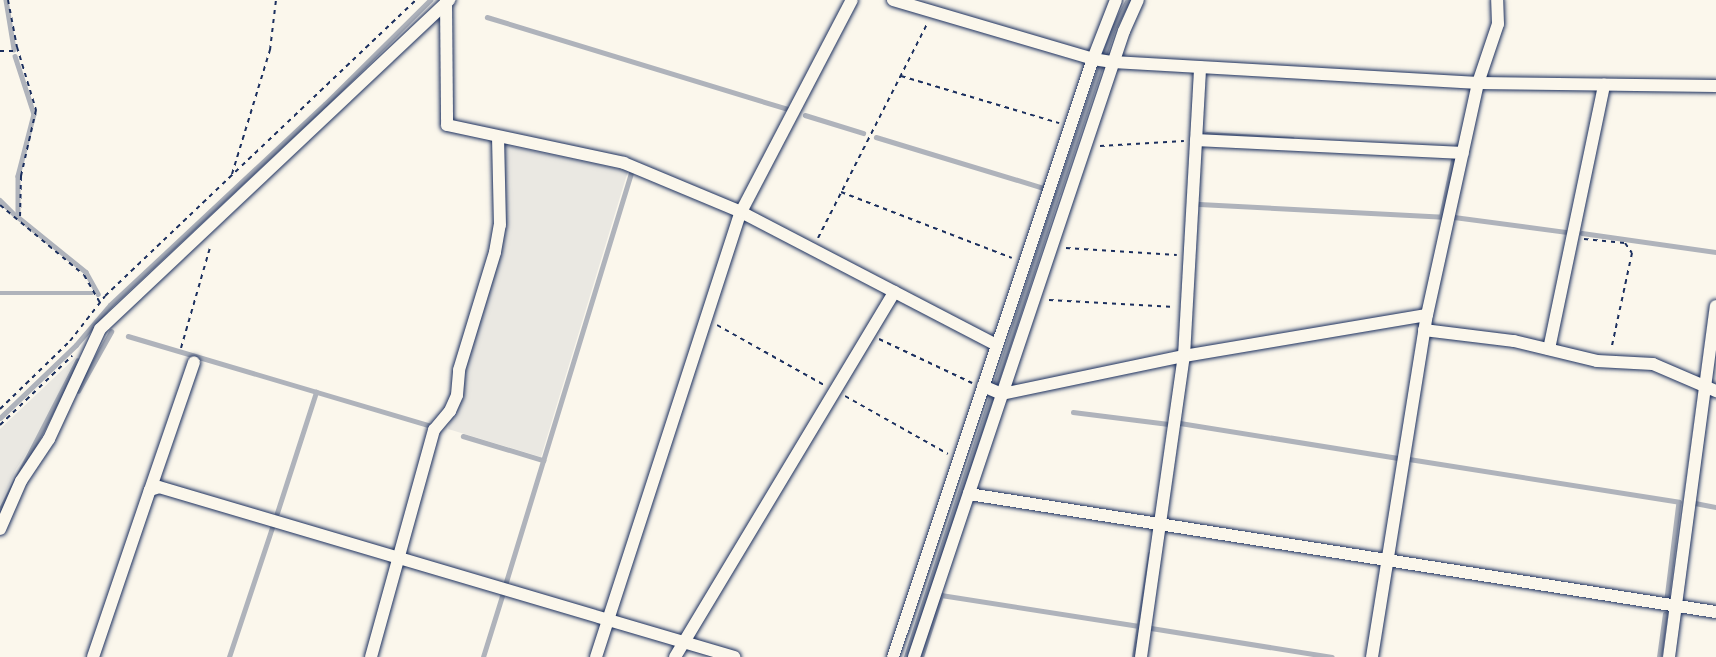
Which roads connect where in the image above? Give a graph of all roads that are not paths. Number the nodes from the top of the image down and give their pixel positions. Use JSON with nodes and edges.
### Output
{"nodes":[{"id":1,"x":852,"y":0,"type":"edge"},
{"id":2,"x":893,"y":0,"type":"edge"},
{"id":3,"x":1116,"y":0,"type":"edge"},
{"id":4,"x":1138,"y":0,"type":"edge"},
{"id":5,"x":1497,"y":0,"type":"edge"},
{"id":6,"x":447,"y":1,"type":"edge"},
{"id":7,"x":1095,"y":59,"type":"junction"},
{"id":8,"x":1112,"y":61,"type":"junction"},
{"id":9,"x":1200,"y":67,"type":"junction"},
{"id":10,"x":1478,"y":83,"type":"junction"},
{"id":11,"x":1604,"y":85,"type":"junction"},
{"id":12,"x":1716,"y":86,"type":"edge"},
{"id":13,"x":498,"y":137,"type":"junction"},
{"id":14,"x":1196,"y":140,"type":"junction"},
{"id":15,"x":1463,"y":153,"type":"junction"},
{"id":16,"x":741,"y":212,"type":"junction"},
{"id":17,"x":894,"y":292,"type":"junction"},
{"id":18,"x":1716,"y":306,"type":"edge"},
{"id":19,"x":1427,"y":315,"type":"junction"},
{"id":20,"x":1424,"y":330,"type":"junction"},
{"id":21,"x":996,"y":345,"type":"junction"},
{"id":22,"x":1549,"y":349,"type":"junction"},
{"id":23,"x":1184,"y":356,"type":"junction"},
{"id":24,"x":194,"y":362,"type":"dead end"},
{"id":25,"x":984,"y":387,"type":"junction"},
{"id":26,"x":1711,"y":388,"type":"edge"},
{"id":27,"x":1000,"y":393,"type":"junction"},
{"id":28,"x":150,"y":490,"type":"junction"},
{"id":29,"x":969,"y":494,"type":"junction"},
{"id":30,"x":1160,"y":526,"type":"junction"},
{"id":31,"x":0,"y":529,"type":"edge"},
{"id":32,"x":399,"y":558,"type":"junction"},
{"id":33,"x":1388,"y":561,"type":"junction"},
{"id":34,"x":1675,"y":605,"type":"junction"},
{"id":35,"x":1716,"y":612,"type":"edge"},
{"id":36,"x":608,"y":620,"type":"junction"},
{"id":37,"x":682,"y":642,"type":"junction"},
{"id":38,"x":93,"y":657,"type":"edge"},
{"id":39,"x":371,"y":657,"type":"edge"},
{"id":40,"x":596,"y":657,"type":"edge"},
{"id":41,"x":675,"y":657,"type":"edge"},
{"id":42,"x":734,"y":657,"type":"edge"},
{"id":43,"x":893,"y":657,"type":"edge"},
{"id":44,"x":914,"y":657,"type":"edge"},
{"id":45,"x":1141,"y":657,"type":"edge"},
{"id":46,"x":1372,"y":657,"type":"edge"},
{"id":47,"x":1669,"y":657,"type":"edge"}],
"edges":[{"from":1,"to":16,"type":"street"},
{"from":2,"to":7,"type":"street"},
{"from":3,"to":7,"type":"street"},
{"from":4,"to":8,"type":"street"},
{"from":5,"to":10,"type":"street"},
{"from":6,"to":13,"type":"street"},
{"from":6,"to":31,"type":"street"},
{"from":7,"to":8,"type":"street"},
{"from":7,"to":21,"type":"street"},
{"from":8,"to":9,"type":"street"},
{"from":8,"to":27,"type":"street"},
{"from":9,"to":10,"type":"street"},
{"from":9,"to":14,"type":"street"},
{"from":10,"to":11,"type":"street"},
{"from":10,"to":15,"type":"street"},
{"from":11,"to":12,"type":"street"},
{"from":11,"to":22,"type":"street"},
{"from":13,"to":16,"type":"street"},
{"from":13,"to":32,"type":"street"},
{"from":14,"to":15,"type":"street"},
{"from":14,"to":23,"type":"street"},
{"from":15,"to":19,"type":"street"},
{"from":16,"to":17,"type":"street"},
{"from":16,"to":36,"type":"street"},
{"from":17,"to":21,"type":"street"},
{"from":17,"to":37,"type":"street"},
{"from":18,"to":26,"type":"street"},
{"from":19,"to":20,"type":"street"},
{"from":19,"to":23,"type":"street"},
{"from":20,"to":22,"type":"street"},
{"from":20,"to":33,"type":"street"},
{"from":21,"to":25,"type":"street"},
{"from":22,"to":26,"type":"street"},
{"from":23,"to":27,"type":"street"},
{"from":23,"to":30,"type":"street"},
{"from":24,"to":28,"type":"street"},
{"from":25,"to":27,"type":"street"},
{"from":25,"to":43,"type":"street"},
{"from":26,"to":34,"type":"street"},
{"from":27,"to":29,"type":"street"},
{"from":28,"to":32,"type":"street"},
{"from":28,"to":38,"type":"street"},
{"from":29,"to":30,"type":"street"},
{"from":29,"to":44,"type":"street"},
{"from":30,"to":33,"type":"street"},
{"from":30,"to":45,"type":"street"},
{"from":32,"to":36,"type":"street"},
{"from":32,"to":39,"type":"street"},
{"from":33,"to":34,"type":"street"},
{"from":33,"to":46,"type":"street"},
{"from":34,"to":35,"type":"street"},
{"from":34,"to":47,"type":"street"},
{"from":36,"to":37,"type":"street"},
{"from":36,"to":40,"type":"street"},
{"from":37,"to":41,"type":"street"},
{"from":37,"to":42,"type":"street"}]}
